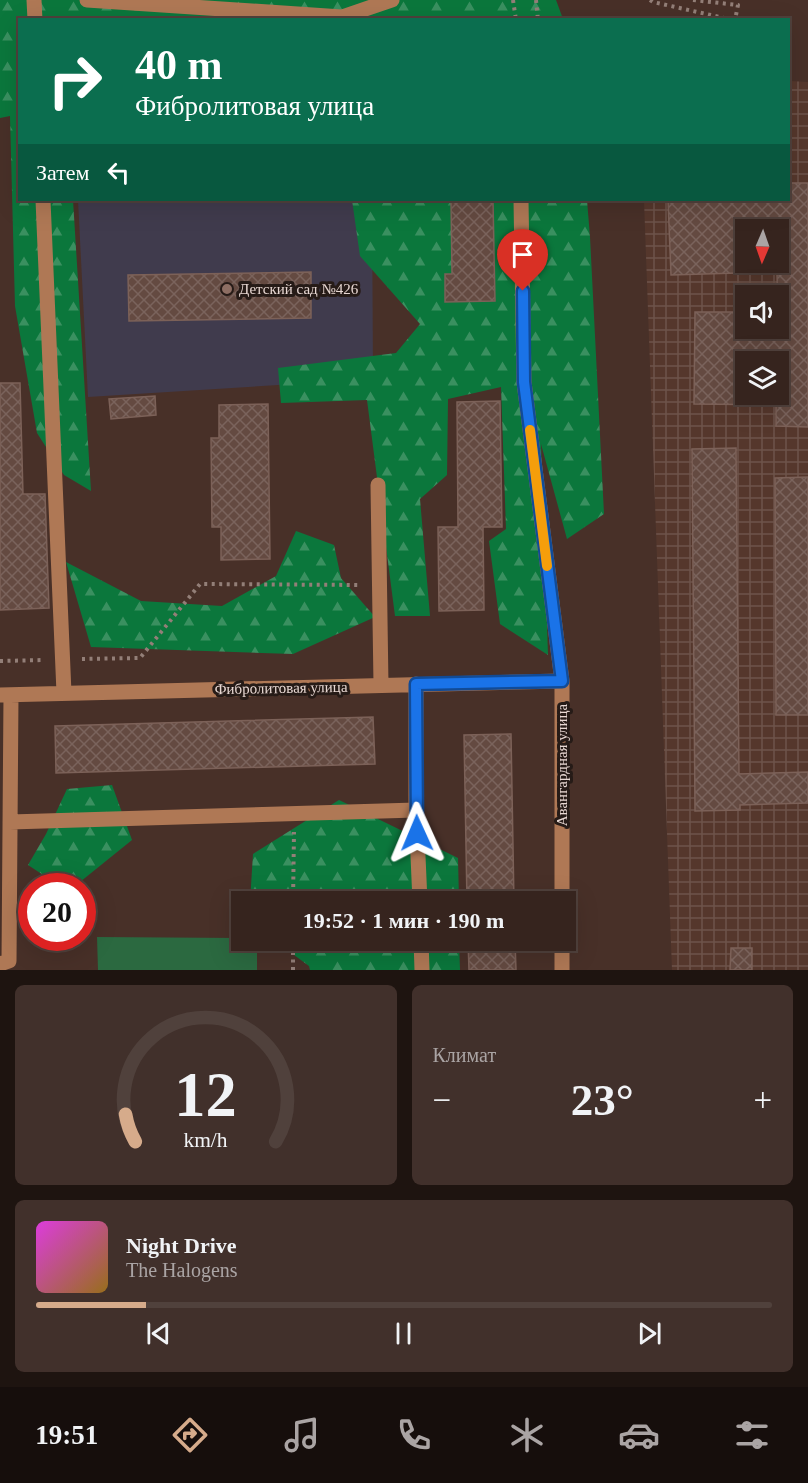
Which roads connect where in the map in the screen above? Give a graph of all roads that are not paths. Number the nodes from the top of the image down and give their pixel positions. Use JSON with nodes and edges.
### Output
{"nodes":[{"id":1,"x":34,"y":0,"type":"edge"},
{"id":2,"x":87,"y":0,"type":"edge"},
{"id":3,"x":392,"y":0,"type":"edge"},
{"id":4,"x":35,"y":18,"type":"edge"},
{"id":5,"x":342,"y":18,"type":"edge"},
{"id":6,"x":43,"y":201,"type":"edge"},
{"id":7,"x":522,"y":201,"type":"edge"},
{"id":8,"x":378,"y":485,"type":"dead end"},
{"id":9,"x":562,"y":681,"type":"junction"},
{"id":10,"x":416,"y":684,"type":"junction"},
{"id":11,"x":381,"y":685,"type":"junction"},
{"id":12,"x":64,"y":693,"type":"junction"},
{"id":13,"x":5,"y":695,"type":"edge"},
{"id":14,"x":416,"y":810,"type":"junction"},
{"id":15,"x":10,"y":822,"type":"junction"},
{"id":16,"x":420,"y":891,"type":"edge"},
{"id":17,"x":562,"y":891,"type":"edge"},
{"id":18,"x":421,"y":951,"type":"edge"},
{"id":19,"x":562,"y":951,"type":"edge"},
{"id":20,"x":0,"y":964,"type":"edge"},
{"id":21,"x":422,"y":970,"type":"edge"},
{"id":22,"x":562,"y":970,"type":"edge"}],
"edges":[{"from":1,"to":4,"type":"street"},
{"from":2,"to":5,"type":"street"},
{"from":3,"to":5,"type":"street"},
{"from":6,"to":12,"type":"street"},
{"from":7,"to":9,"type":"street","name":"Авангардная улица"},
{"from":8,"to":11,"type":"street"},
{"from":9,"to":10,"type":"street","name":"Фибролитовая улица"},
{"from":9,"to":17,"type":"street","name":"Авангардная улица"},
{"from":10,"to":11,"type":"street","name":"Фибролитовая улица"},
{"from":10,"to":14,"type":"street"},
{"from":11,"to":12,"type":"street","name":"Фибролитовая улица"},
{"from":12,"to":13,"type":"street","name":"Фибролитовая улица"},
{"from":13,"to":15,"type":"street"},
{"from":14,"to":15,"type":"street"},
{"from":14,"to":16,"type":"street"},
{"from":15,"to":20,"type":"street"},
{"from":18,"to":21,"type":"street"},
{"from":19,"to":22,"type":"street"}]}
